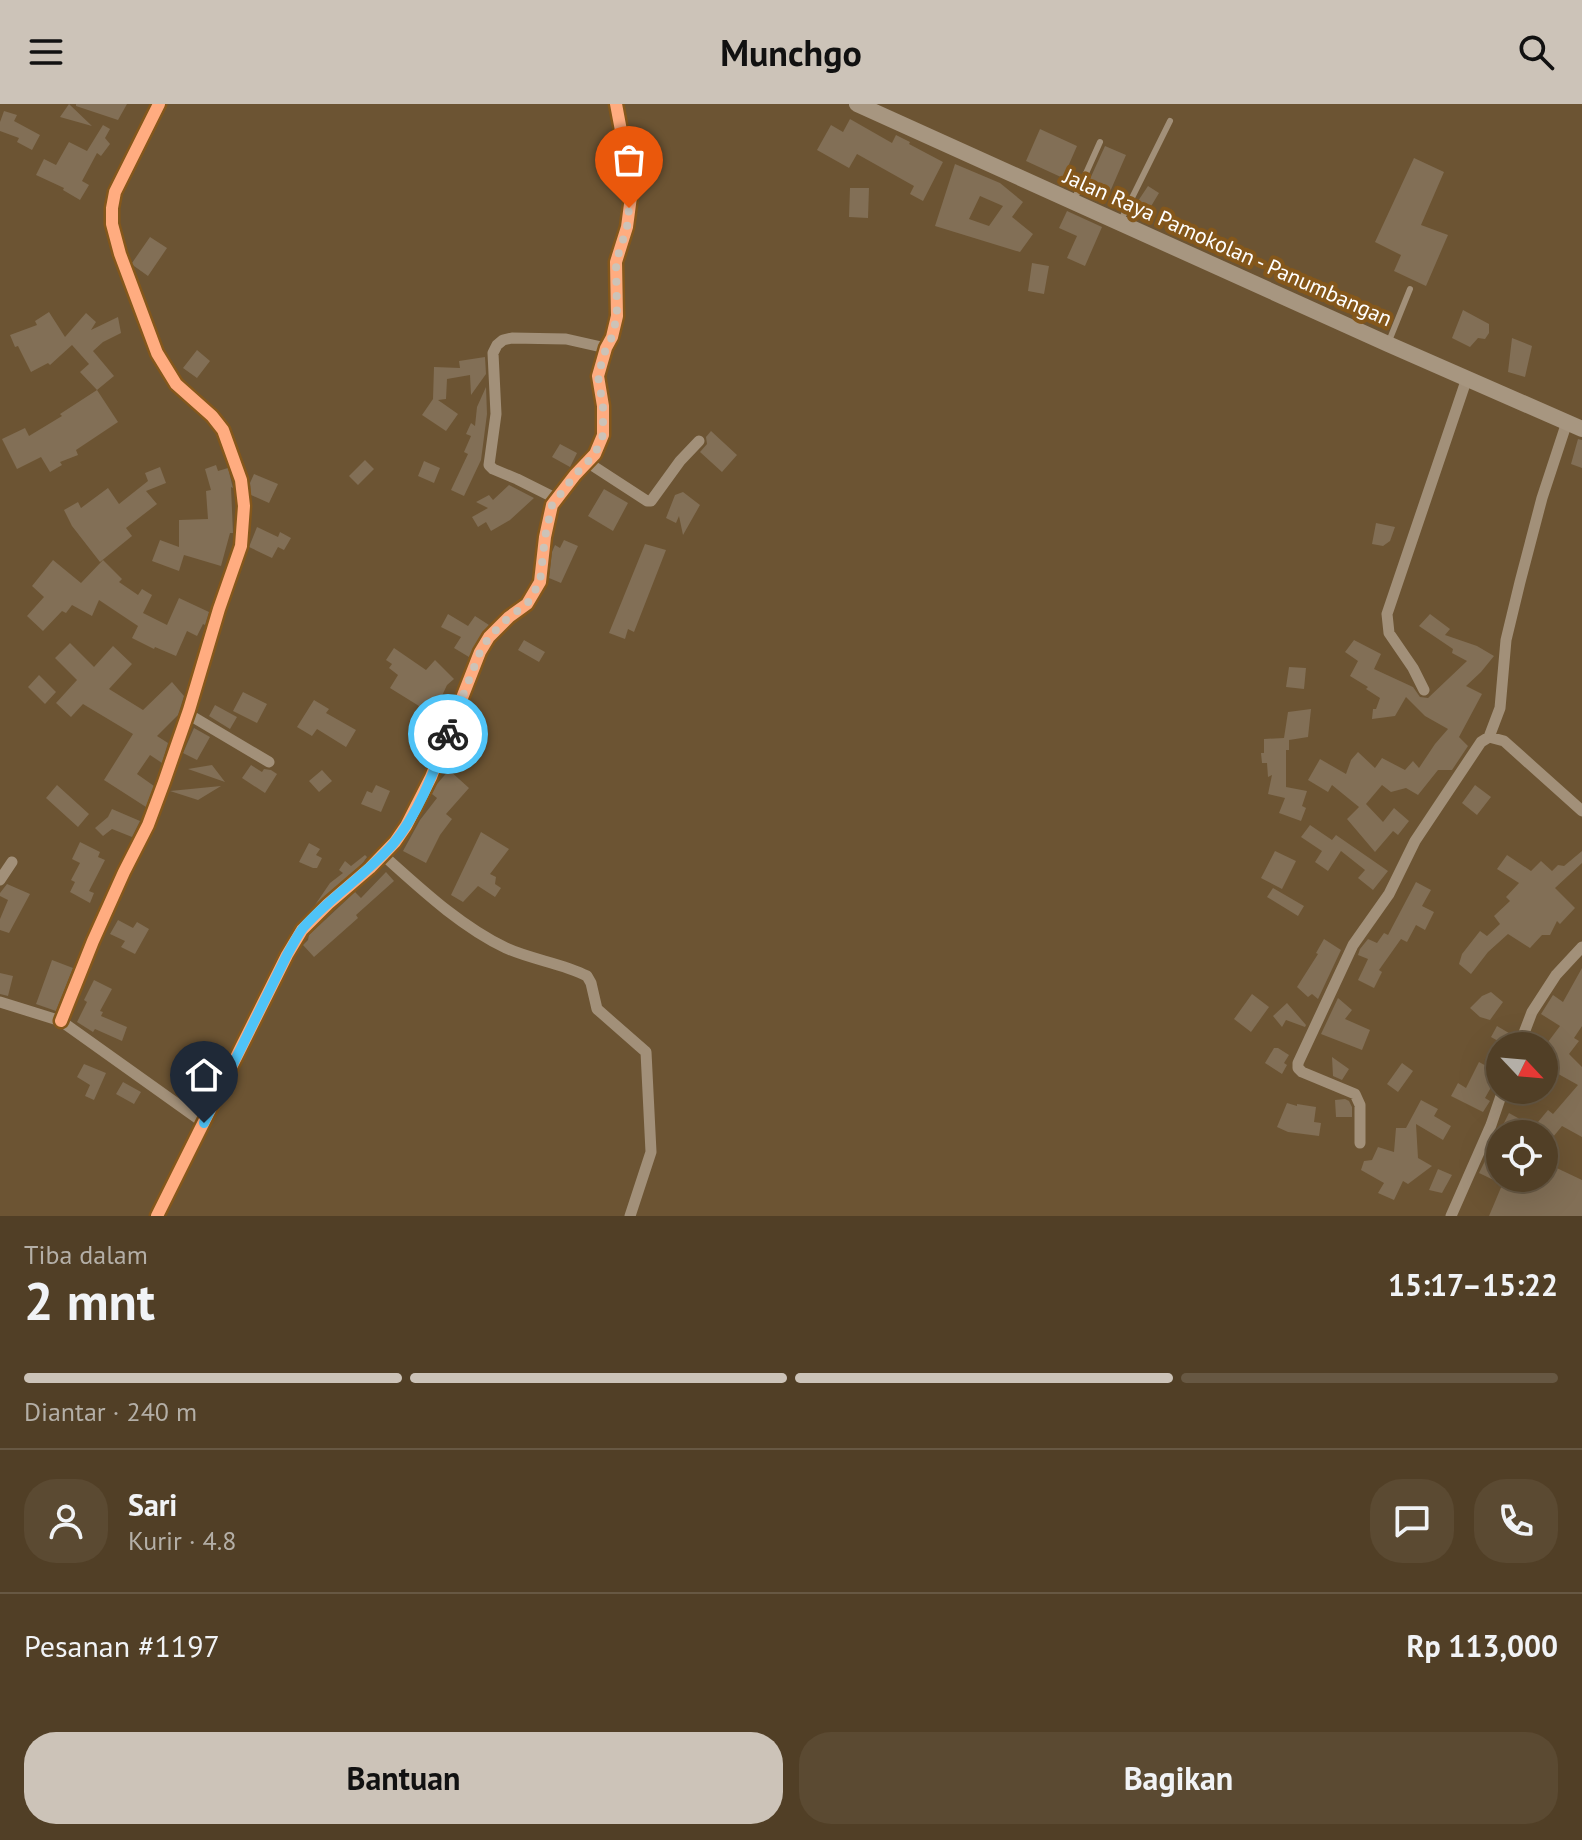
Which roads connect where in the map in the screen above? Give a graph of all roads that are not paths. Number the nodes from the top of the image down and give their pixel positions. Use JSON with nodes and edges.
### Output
{"nodes":[{"id":1,"x":159,"y":104,"type":"edge"},
{"id":2,"x":616,"y":104,"type":"edge"},
{"id":3,"x":857,"y":104,"type":"edge"},
{"id":4,"x":1170,"y":121,"type":"dead end"},
{"id":5,"x":1100,"y":142,"type":"dead end"},
{"id":6,"x":1073,"y":202,"type":"junction"},
{"id":7,"x":1120,"y":223,"type":"junction"},
{"id":8,"x":1410,"y":289,"type":"dead end"},
{"id":9,"x":1388,"y":344,"type":"junction"},
{"id":10,"x":606,"y":348,"type":"junction"},
{"id":11,"x":1467,"y":378,"type":"junction"},
{"id":12,"x":1575,"y":425,"type":"edge"},
{"id":13,"x":699,"y":441,"type":"dead end"},
{"id":14,"x":587,"y":462,"type":"junction"},
{"id":15,"x":557,"y":499,"type":"junction"},
{"id":16,"x":1424,"y":690,"type":"dead end"},
{"id":17,"x":188,"y":714,"type":"junction"},
{"id":18,"x":1489,"y":737,"type":"junction"},
{"id":19,"x":269,"y":762,"type":"dead end"},
{"id":20,"x":1582,"y":811,"type":"edge"},
{"id":21,"x":383,"y":855,"type":"junction"},
{"id":22,"x":12,"y":862,"type":"dead end"},
{"id":23,"x":0,"y":880,"type":"edge"},
{"id":24,"x":1582,"y":947,"type":"edge"},
{"id":25,"x":0,"y":1002,"type":"edge"},
{"id":26,"x":61,"y":1021,"type":"junction"},
{"id":27,"x":1524,"y":1032,"type":"edge"},
{"id":28,"x":1498,"y":1104,"type":"edge"},
{"id":29,"x":204,"y":1123,"type":"junction"},
{"id":30,"x":1360,"y":1143,"type":"dead end"},
{"id":31,"x":157,"y":1216,"type":"edge"},
{"id":32,"x":630,"y":1216,"type":"edge"},
{"id":33,"x":1451,"y":1216,"type":"edge"}],
"edges":[{"from":1,"to":17,"type":"street"},
{"from":2,"to":10,"type":"street"},
{"from":3,"to":6,"type":"main road","name":"Jalan Raya Pamokolan - Panumbangan"},
{"from":4,"to":7,"type":"lane"},
{"from":5,"to":6,"type":"lane"},
{"from":6,"to":7,"type":"main road","name":"Jalan Raya Pamokolan - Panumbangan"},
{"from":7,"to":9,"type":"main road","name":"Jalan Raya Pamokolan - Panumbangan"},
{"from":8,"to":9,"type":"lane"},
{"from":9,"to":11,"type":"main road","name":"Jalan Raya Pamokolan - Panumbangan"},
{"from":10,"to":14,"type":"street"},
{"from":10,"to":15,"type":"street"},
{"from":11,"to":12,"type":"main road","name":"Jalan Raya Pamokolan - Panumbangan"},
{"from":11,"to":16,"type":"street"},
{"from":12,"to":18,"type":"street"},
{"from":13,"to":14,"type":"street"},
{"from":14,"to":15,"type":"street"},
{"from":15,"to":21,"type":"street"},
{"from":17,"to":19,"type":"street"},
{"from":17,"to":26,"type":"street"},
{"from":18,"to":20,"type":"street"},
{"from":18,"to":30,"type":"street"},
{"from":21,"to":29,"type":"street"},
{"from":21,"to":32,"type":"street"},
{"from":22,"to":23,"type":"street"},
{"from":24,"to":27,"type":"street"},
{"from":25,"to":26,"type":"street"},
{"from":26,"to":29,"type":"street"},
{"from":28,"to":33,"type":"street"},
{"from":29,"to":31,"type":"street"}]}
